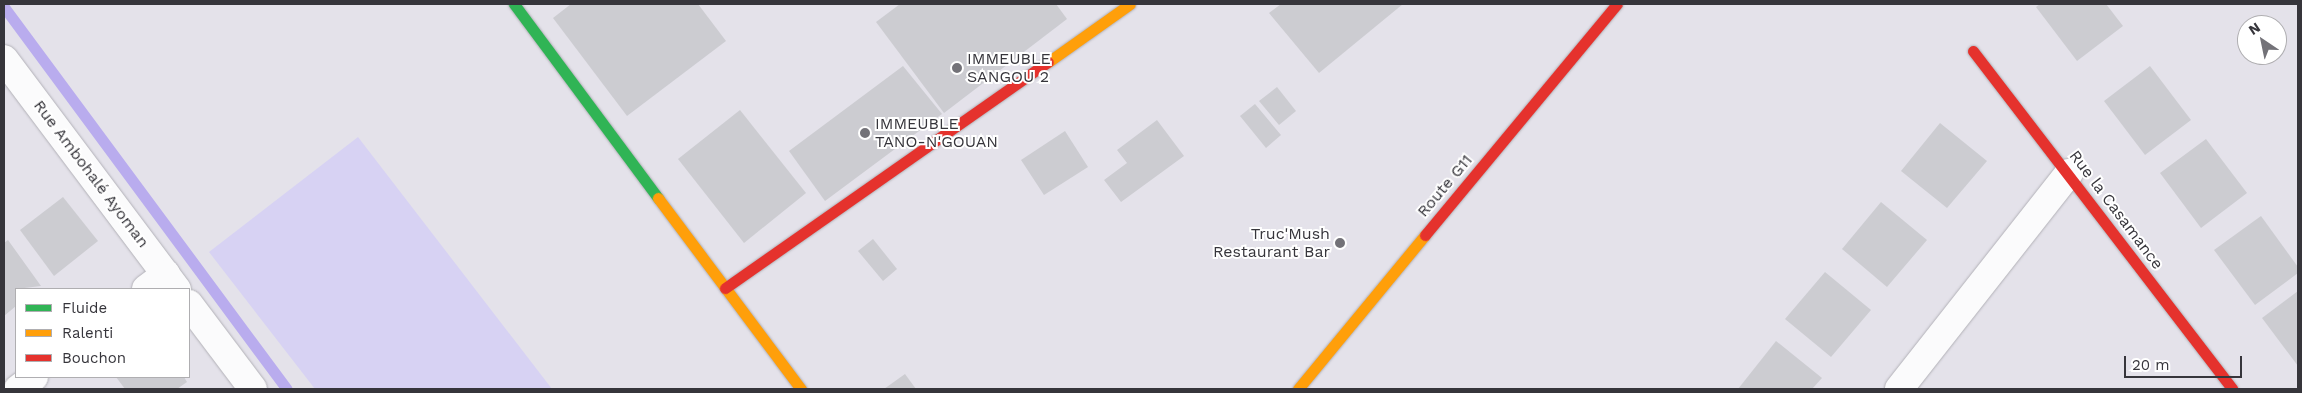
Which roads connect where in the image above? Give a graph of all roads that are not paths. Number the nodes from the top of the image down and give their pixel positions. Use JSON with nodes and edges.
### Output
{"nodes":[{"id":1,"x":514,"y":4,"type":"edge"},
{"id":2,"x":1130,"y":4,"type":"edge"},
{"id":3,"x":1617,"y":4,"type":"edge"},
{"id":4,"x":1973,"y":51,"type":"dead end"},
{"id":5,"x":4,"y":59,"type":"edge"},
{"id":6,"x":2069,"y":173,"type":"junction"},
{"id":7,"x":163,"y":284,"type":"edge"},
{"id":8,"x":725,"y":288,"type":"junction"},
{"id":9,"x":190,"y":305,"type":"edge"},
{"id":10,"x":33,"y":378,"type":"edge"},
{"id":11,"x":18,"y":389,"type":"edge"},
{"id":12,"x":253,"y":389,"type":"edge"},
{"id":13,"x":801,"y":389,"type":"edge"},
{"id":14,"x":1298,"y":389,"type":"edge"},
{"id":15,"x":1899,"y":389,"type":"edge"},
{"id":16,"x":2232,"y":389,"type":"edge"}],
"edges":[{"from":1,"to":8,"type":"street"},
{"from":2,"to":8,"type":"street"},
{"from":3,"to":14,"type":"street","name":"Route G11"},
{"from":4,"to":6,"type":"street","name":"Rue la Casamance"},
{"from":5,"to":7,"type":"street","name":"Rue Ambohalé Ayoman"},
{"from":6,"to":15,"type":"street"},
{"from":6,"to":16,"type":"street","name":"Rue la Casamance"},
{"from":8,"to":13,"type":"street"},
{"from":9,"to":12,"type":"street"},
{"from":10,"to":11,"type":"street"}]}
